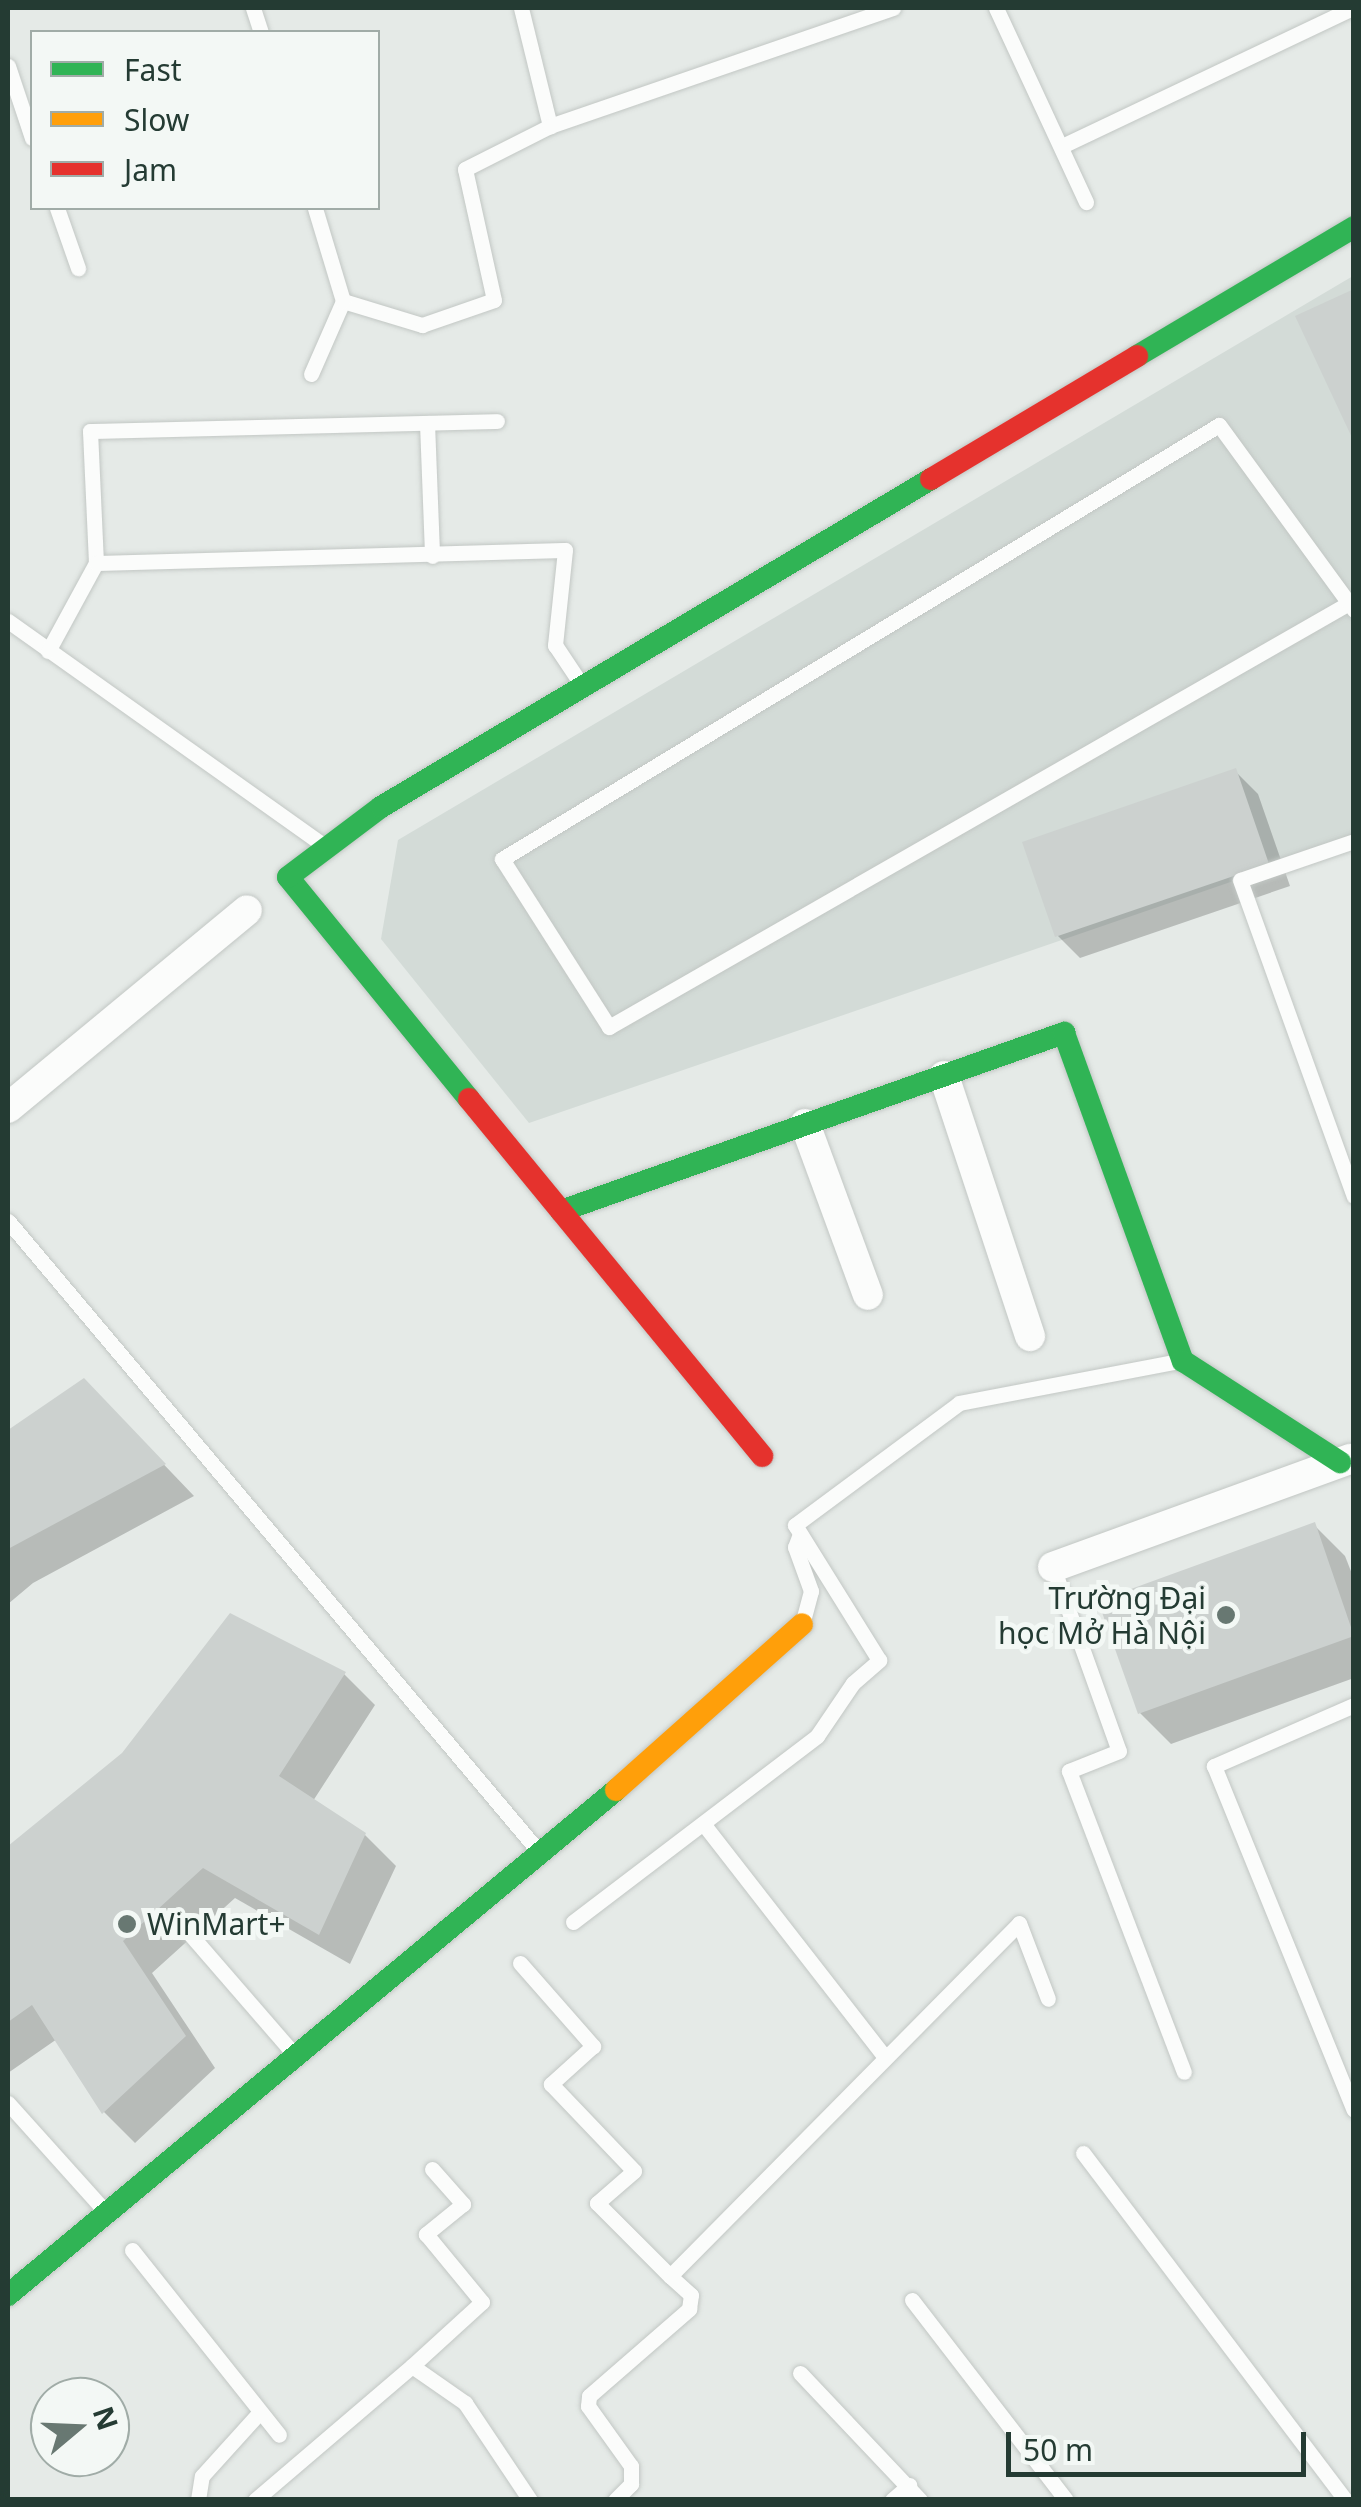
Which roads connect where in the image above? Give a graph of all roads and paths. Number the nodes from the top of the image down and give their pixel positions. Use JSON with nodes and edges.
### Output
{"nodes":[{"id":1,"x":521,"y":8,"type":"edge"},
{"id":2,"x":893,"y":8,"type":"edge"},
{"id":3,"x":996,"y":8,"type":"edge"},
{"id":4,"x":1352,"y":8,"type":"edge"},
{"id":5,"x":8,"y":66,"type":"edge"},
{"id":6,"x":550,"y":126,"type":"junction"},
{"id":7,"x":30,"y":132,"type":"edge"},
{"id":8,"x":1062,"y":146,"type":"junction"},
{"id":9,"x":1086,"y":202,"type":"dead end"},
{"id":10,"x":58,"y":210,"type":"edge"},
{"id":11,"x":316,"y":210,"type":"edge"},
{"id":12,"x":1354,"y":227,"type":"edge"},
{"id":13,"x":78,"y":268,"type":"dead end"},
{"id":14,"x":343,"y":302,"type":"junction"},
{"id":15,"x":311,"y":374,"type":"dead end"},
{"id":16,"x":497,"y":421,"type":"dead end"},
{"id":17,"x":427,"y":423,"type":"junction"},
{"id":18,"x":432,"y":556,"type":"junction"},
{"id":19,"x":96,"y":563,"type":"junction"},
{"id":20,"x":1351,"y":606,"type":"edge"},
{"id":21,"x":8,"y":622,"type":"edge"},
{"id":22,"x":48,"y":650,"type":"junction"},
{"id":23,"x":583,"y":687,"type":"junction"},
{"id":24,"x":1354,"y":841,"type":"edge"},
{"id":25,"x":326,"y":846,"type":"junction"},
{"id":26,"x":247,"y":910,"type":"dead end"},
{"id":27,"x":944,"y":1076,"type":"junction"},
{"id":28,"x":8,"y":1108,"type":"edge"},
{"id":29,"x":806,"y":1124,"type":"junction"},
{"id":30,"x":1354,"y":1196,"type":"edge"},
{"id":31,"x":561,"y":1211,"type":"junction"},
{"id":32,"x":8,"y":1221,"type":"edge"},
{"id":33,"x":868,"y":1295,"type":"dead end"},
{"id":34,"x":1030,"y":1336,"type":"dead end"},
{"id":35,"x":1184,"y":1361,"type":"junction"},
{"id":36,"x":762,"y":1456,"type":"dead end"},
{"id":37,"x":1347,"y":1460,"type":"edge"},
{"id":38,"x":800,"y":1534,"type":"junction"},
{"id":39,"x":1052,"y":1567,"type":"joint"},
{"id":40,"x":802,"y":1624,"type":"joint"},
{"id":41,"x":1354,"y":1705,"type":"edge"},
{"id":42,"x":705,"y":1826,"type":"junction"},
{"id":43,"x":542,"y":1856,"type":"junction"},
{"id":44,"x":573,"y":1922,"type":"dead end"},
{"id":45,"x":183,"y":1926,"type":"dead end"},
{"id":46,"x":520,"y":1963,"type":"dead end"},
{"id":47,"x":1048,"y":1999,"type":"dead end"},
{"id":48,"x":884,"y":2056,"type":"junction"},
{"id":49,"x":296,"y":2057,"type":"junction"},
{"id":50,"x":1184,"y":2072,"type":"dead end"},
{"id":51,"x":8,"y":2103,"type":"edge"},
{"id":52,"x":1354,"y":2110,"type":"edge"},
{"id":53,"x":1083,"y":2154,"type":"dead end"},
{"id":54,"x":432,"y":2169,"type":"dead end"},
{"id":55,"x":107,"y":2214,"type":"junction"},
{"id":56,"x":132,"y":2250,"type":"dead end"},
{"id":57,"x":670,"y":2276,"type":"junction"},
{"id":58,"x":8,"y":2295,"type":"edge"},
{"id":59,"x":912,"y":2300,"type":"dead end"},
{"id":60,"x":412,"y":2366,"type":"junction"},
{"id":61,"x":800,"y":2372,"type":"dead end"},
{"id":62,"x":258,"y":2414,"type":"junction"},
{"id":63,"x":279,"y":2435,"type":"dead end"},
{"id":64,"x":909,"y":2485,"type":"junction"},
{"id":65,"x":198,"y":2500,"type":"edge"},
{"id":66,"x":254,"y":2500,"type":"edge"},
{"id":67,"x":530,"y":2500,"type":"edge"},
{"id":68,"x":615,"y":2500,"type":"edge"},
{"id":69,"x":892,"y":2500,"type":"edge"},
{"id":70,"x":920,"y":2500,"type":"edge"},
{"id":71,"x":1066,"y":2500,"type":"edge"},
{"id":72,"x":1345,"y":2500,"type":"edge"}],
"edges":[{"from":1,"to":6,"type":"lane"},
{"from":2,"to":6,"type":"lane"},
{"from":3,"to":8,"type":"lane"},
{"from":4,"to":8,"type":"lane"},
{"from":5,"to":7,"type":"lane"},
{"from":6,"to":14,"type":"lane"},
{"from":8,"to":9,"type":"lane"},
{"from":10,"to":13,"type":"lane"},
{"from":11,"to":14,"type":"lane"},
{"from":12,"to":23,"type":"street"},
{"from":14,"to":15,"type":"lane"},
{"from":16,"to":17,"type":"lane"},
{"from":17,"to":18,"type":"lane"},
{"from":17,"to":19,"type":"lane"},
{"from":18,"to":19,"type":"lane"},
{"from":18,"to":23,"type":"lane"},
{"from":19,"to":22,"type":"lane"},
{"from":20,"to":20,"type":"lane"},
{"from":21,"to":22,"type":"lane"},
{"from":22,"to":25,"type":"lane"},
{"from":23,"to":25,"type":"street"},
{"from":24,"to":30,"type":"lane"},
{"from":25,"to":31,"type":"street"},
{"from":26,"to":28,"type":"street"},
{"from":27,"to":29,"type":"street"},
{"from":27,"to":34,"type":"street"},
{"from":27,"to":35,"type":"street"},
{"from":29,"to":31,"type":"street"},
{"from":29,"to":33,"type":"street"},
{"from":31,"to":36,"type":"street"},
{"from":32,"to":43,"type":"lane"},
{"from":35,"to":37,"type":"street"},
{"from":35,"to":38,"type":"lane"},
{"from":37,"to":39,"type":"street"},
{"from":38,"to":40,"type":"lane"},
{"from":38,"to":42,"type":"lane"},
{"from":39,"to":50,"type":"lane"},
{"from":40,"to":43,"type":"street"},
{"from":41,"to":52,"type":"lane"},
{"from":42,"to":44,"type":"lane"},
{"from":42,"to":48,"type":"lane"},
{"from":43,"to":49,"type":"street"},
{"from":45,"to":49,"type":"lane"},
{"from":46,"to":57,"type":"lane"},
{"from":47,"to":48,"type":"lane"},
{"from":48,"to":57,"type":"lane"},
{"from":49,"to":55,"type":"street"},
{"from":51,"to":55,"type":"lane"},
{"from":53,"to":72,"type":"lane"},
{"from":54,"to":60,"type":"lane"},
{"from":55,"to":58,"type":"street"},
{"from":56,"to":62,"type":"lane"},
{"from":57,"to":68,"type":"lane"},
{"from":59,"to":71,"type":"lane"},
{"from":60,"to":66,"type":"lane"},
{"from":60,"to":67,"type":"lane"},
{"from":61,"to":64,"type":"lane"},
{"from":62,"to":63,"type":"lane"},
{"from":62,"to":65,"type":"lane"},
{"from":64,"to":69,"type":"lane"},
{"from":64,"to":70,"type":"lane"}]}
